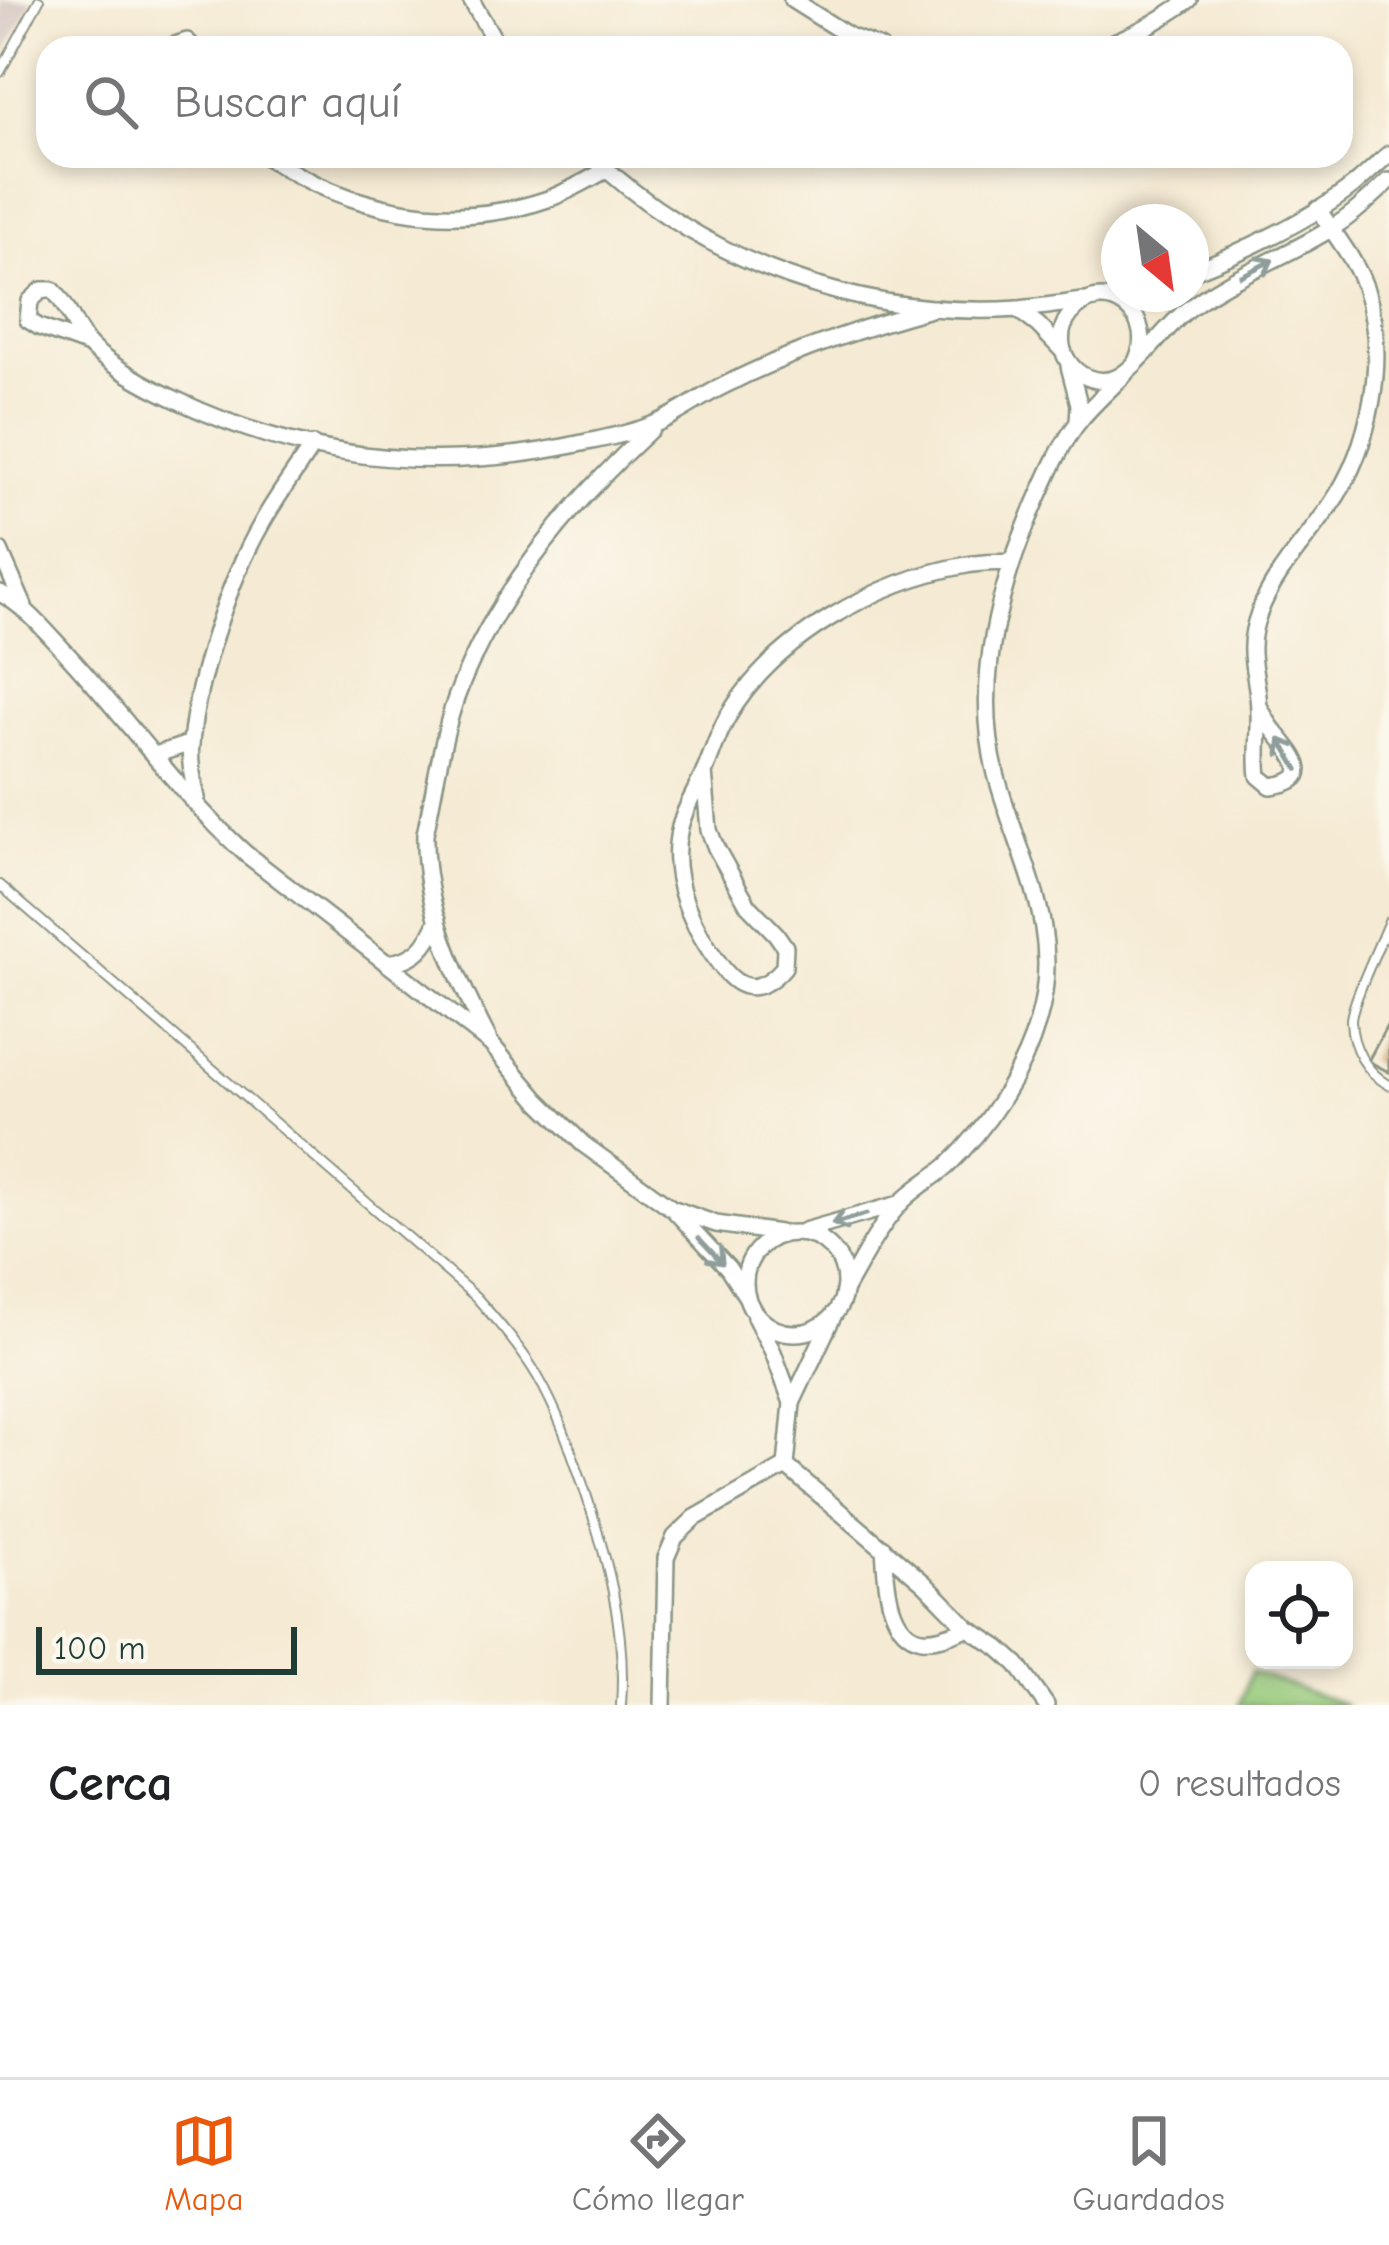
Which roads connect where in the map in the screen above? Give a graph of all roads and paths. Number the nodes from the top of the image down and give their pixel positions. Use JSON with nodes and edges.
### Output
{"nodes":[{"id":1,"x":40,"y":0,"type":"edge"},
{"id":2,"x":471,"y":0,"type":"edge"},
{"id":3,"x":792,"y":0,"type":"edge"},
{"id":4,"x":1189,"y":0,"type":"edge"},
{"id":5,"x":492,"y":36,"type":"edge"},
{"id":6,"x":849,"y":36,"type":"edge"},
{"id":7,"x":1132,"y":36,"type":"edge"},
{"id":8,"x":0,"y":72,"type":"edge"},
{"id":9,"x":1389,"y":154,"type":"edge"},
{"id":10,"x":284,"y":168,"type":"edge"},
{"id":11,"x":606,"y":170,"type":"joint"},
{"id":12,"x":1389,"y":181,"type":"edge"},
{"id":13,"x":1318,"y":208,"type":"junction"},
{"id":14,"x":1331,"y":229,"type":"junction"},
{"id":15,"x":1209,"y":265,"type":"edge"},
{"id":16,"x":863,"y":296,"type":"junction"},
{"id":17,"x":1101,"y":299,"type":"edge"},
{"id":18,"x":1101,"y":301,"type":"edge"},
{"id":19,"x":934,"y":308,"type":"junction"},
{"id":20,"x":1017,"y":309,"type":"junction"},
{"id":21,"x":1131,"y":312,"type":"edge"},
{"id":22,"x":866,"y":326,"type":"junction"},
{"id":23,"x":89,"y":345,"type":"dead end"},
{"id":24,"x":1065,"y":357,"type":"junction"},
{"id":25,"x":1129,"y":370,"type":"junction"},
{"id":26,"x":1078,"y":422,"type":"junction"},
{"id":27,"x":657,"y":423,"type":"junction"},
{"id":28,"x":596,"y":440,"type":"junction"},
{"id":29,"x":313,"y":445,"type":"junction"},
{"id":30,"x":610,"y":469,"type":"junction"},
{"id":31,"x":0,"y":551,"type":"edge"},
{"id":32,"x":1012,"y":562,"type":"junction"},
{"id":33,"x":0,"y":593,"type":"edge"},
{"id":34,"x":29,"y":614,"type":"junction"},
{"id":35,"x":1260,"y":708,"type":"junction"},
{"id":36,"x":190,"y":743,"type":"junction"},
{"id":37,"x":155,"y":755,"type":"junction"},
{"id":38,"x":704,"y":772,"type":"junction"},
{"id":39,"x":199,"y":806,"type":"junction"},
{"id":40,"x":0,"y":885,"type":"edge"},
{"id":41,"x":438,"y":920,"type":"junction"},
{"id":42,"x":1389,"y":921,"type":"edge"},
{"id":43,"x":386,"y":963,"type":"junction"},
{"id":44,"x":491,"y":1044,"type":"junction"},
{"id":45,"x":1389,"y":1084,"type":"edge"},
{"id":46,"x":899,"y":1204,"type":"junction"},
{"id":47,"x":673,"y":1209,"type":"junction"},
{"id":48,"x":790,"y":1233,"type":"junction"},
{"id":49,"x":844,"y":1291,"type":"junction"},
{"id":50,"x":749,"y":1303,"type":"junction"},
{"id":51,"x":834,"y":1314,"type":"junction"},
{"id":52,"x":792,"y":1403,"type":"junction"},
{"id":53,"x":786,"y":1466,"type":"junction"},
{"id":54,"x":884,"y":1548,"type":"junction"},
{"id":55,"x":968,"y":1628,"type":"junction"},
{"id":56,"x":621,"y":1705,"type":"edge"},
{"id":57,"x":663,"y":1705,"type":"edge"},
{"id":58,"x":1046,"y":1705,"type":"edge"}],
"edges":[{"from":1,"to":8,"type":"lane"},
{"from":2,"to":5,"type":"street"},
{"from":3,"to":6,"type":"street"},
{"from":4,"to":7,"type":"street"},
{"from":9,"to":13,"type":"street"},
{"from":10,"to":11,"type":"street"},
{"from":11,"to":16,"type":"street"},
{"from":12,"to":14,"type":"street"},
{"from":13,"to":14,"type":"street"},
{"from":13,"to":15,"type":"street"},
{"from":25,"to":14,"type":"street","one_way":true},
{"from":14,"to":35,"type":"street"},
{"from":16,"to":19,"type":"street"},
{"from":16,"to":22,"type":"street"},
{"from":17,"to":20,"type":"street"},
{"from":18,"to":24,"type":"street"},
{"from":19,"to":20,"type":"street"},
{"from":19,"to":22,"type":"street"},
{"from":20,"to":24,"type":"street"},
{"from":21,"to":25,"type":"street"},
{"from":22,"to":27,"type":"street"},
{"from":23,"to":29,"type":"street"},
{"from":24,"to":25,"type":"street"},
{"from":24,"to":26,"type":"street"},
{"from":25,"to":26,"type":"street"},
{"from":26,"to":32,"type":"street"},
{"from":27,"to":28,"type":"street"},
{"from":27,"to":30,"type":"street"},
{"from":28,"to":29,"type":"street"},
{"from":28,"to":30,"type":"street"},
{"from":29,"to":36,"type":"street"},
{"from":30,"to":41,"type":"street"},
{"from":31,"to":34,"type":"street"},
{"from":32,"to":38,"type":"street"},
{"from":32,"to":46,"type":"street"},
{"from":33,"to":34,"type":"street"},
{"from":34,"to":37,"type":"street"},
{"from":35,"to":35,"type":"street","one_way":true},
{"from":36,"to":37,"type":"street"},
{"from":36,"to":39,"type":"street"},
{"from":37,"to":39,"type":"street"},
{"from":38,"to":38,"type":"street"},
{"from":39,"to":43,"type":"street"},
{"from":40,"to":56,"type":"lane"},
{"from":41,"to":43,"type":"street"},
{"from":41,"to":44,"type":"street"},
{"from":42,"to":45,"type":"lane"},
{"from":43,"to":44,"type":"street"},
{"from":44,"to":47,"type":"street"},
{"from":46,"to":48,"type":"street","one_way":true},
{"from":46,"to":49,"type":"street"},
{"from":47,"to":48,"type":"street"},
{"from":47,"to":50,"type":"street","one_way":true},
{"from":48,"to":49,"type":"street"},
{"from":48,"to":50,"type":"street"},
{"from":49,"to":51,"type":"street"},
{"from":50,"to":51,"type":"street"},
{"from":50,"to":52,"type":"street"},
{"from":51,"to":52,"type":"street"},
{"from":52,"to":53,"type":"street"},
{"from":53,"to":54,"type":"street"},
{"from":53,"to":57,"type":"street"},
{"from":54,"to":55,"type":"street"},
{"from":54,"to":55,"type":"street"},
{"from":55,"to":58,"type":"street"}]}
